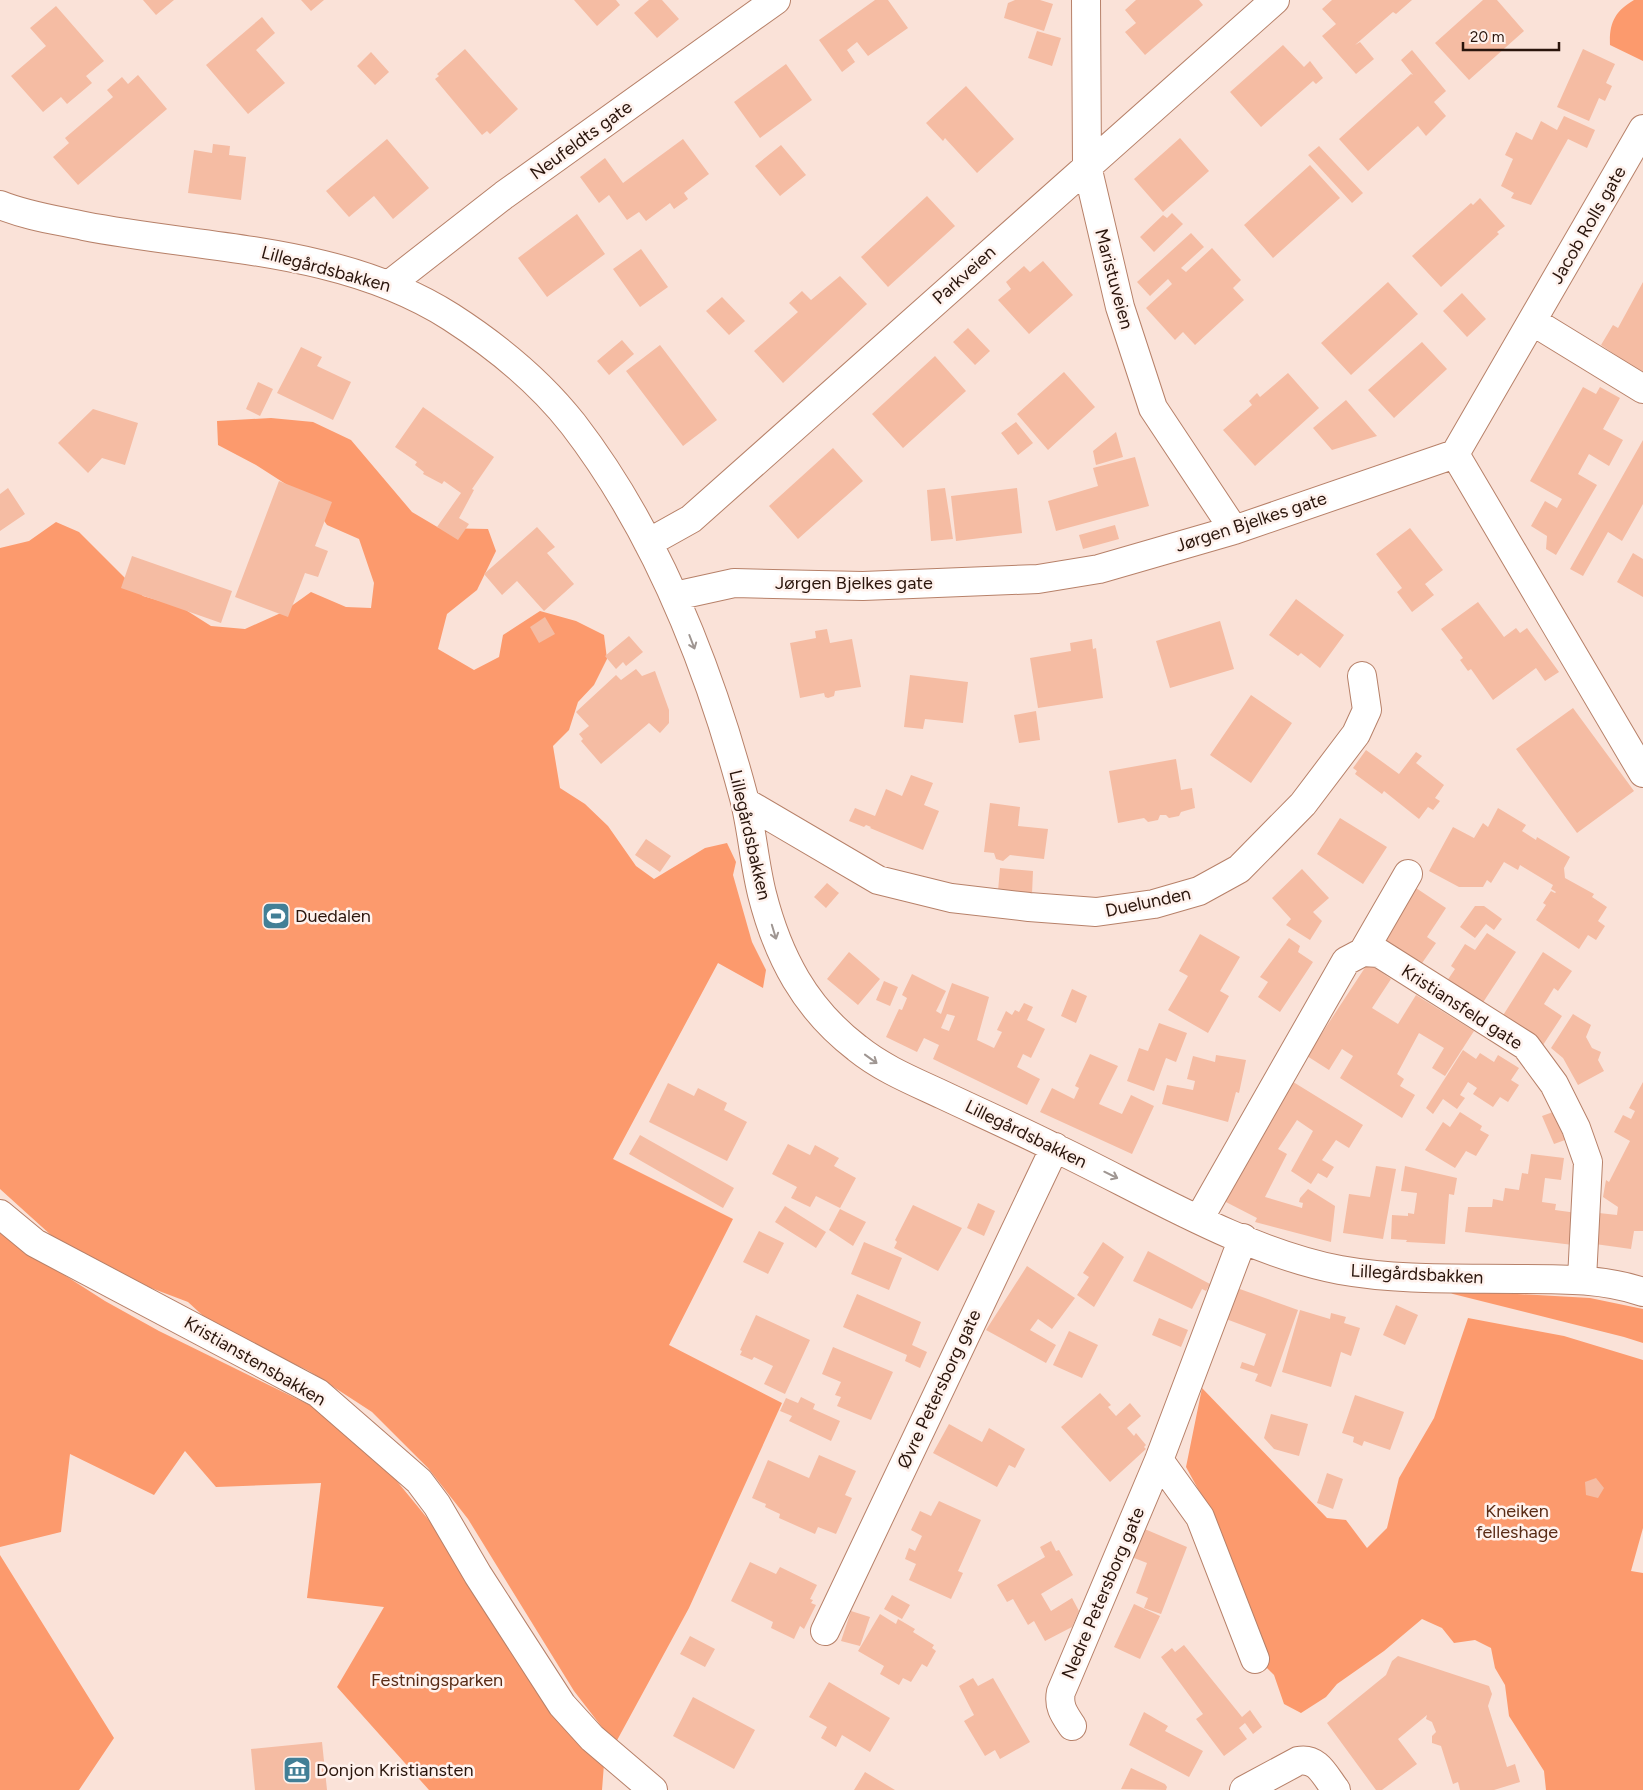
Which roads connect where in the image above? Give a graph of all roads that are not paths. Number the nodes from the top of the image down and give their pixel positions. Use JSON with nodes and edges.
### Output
{"nodes":[{"id":1,"x":776,"y":0,"type":"edge"},
{"id":2,"x":1086,"y":0,"type":"edge"},
{"id":3,"x":1275,"y":0,"type":"edge"},
{"id":4,"x":1643,"y":129,"type":"edge"},
{"id":5,"x":1086,"y":166,"type":"junction"},
{"id":6,"x":0,"y":205,"type":"edge"},
{"id":7,"x":390,"y":284,"type":"junction"},
{"id":8,"x":1532,"y":320,"type":"junction"},
{"id":9,"x":1643,"y":389,"type":"edge"},
{"id":10,"x":1455,"y":454,"type":"junction"},
{"id":11,"x":1234,"y":530,"type":"junction"},
{"id":12,"x":648,"y":543,"type":"junction"},
{"id":13,"x":675,"y":596,"type":"junction"},
{"id":14,"x":1362,"y":676,"type":"dead end"},
{"id":15,"x":1643,"y":773,"type":"edge"},
{"id":16,"x":745,"y":802,"type":"junction"},
{"id":17,"x":1408,"y":874,"type":"dead end"},
{"id":18,"x":1363,"y":952,"type":"junction"},
{"id":19,"x":1055,"y":1147,"type":"junction"},
{"id":20,"x":0,"y":1214,"type":"edge"},
{"id":21,"x":1199,"y":1219,"type":"junction"},
{"id":22,"x":1242,"y":1238,"type":"junction"},
{"id":23,"x":1582,"y":1279,"type":"junction"},
{"id":24,"x":1643,"y":1292,"type":"edge"},
{"id":25,"x":1159,"y":1460,"type":"junction"},
{"id":26,"x":825,"y":1631,"type":"dead end"},
{"id":27,"x":1255,"y":1659,"type":"dead end"},
{"id":28,"x":1072,"y":1726,"type":"dead end"},
{"id":29,"x":653,"y":1790,"type":"edge"},
{"id":30,"x":1244,"y":1790,"type":"edge"},
{"id":31,"x":1336,"y":1790,"type":"edge"}],
"edges":[{"from":1,"to":7,"type":"street","name":"Neufeldts gate"},
{"from":2,"to":5,"type":"street","name":"Maristuveien"},
{"from":3,"to":5,"type":"street","name":"Parkveien"},
{"from":4,"to":8,"type":"street","name":"Jacob Rolls gate"},
{"from":5,"to":11,"type":"street","name":"Maristuveien"},
{"from":5,"to":12,"type":"street","name":"Parkveien"},
{"from":6,"to":7,"type":"street","name":"Lillegårdsbakken"},
{"from":7,"to":12,"type":"street","name":"Lillegårdsbakken"},
{"from":8,"to":9,"type":"street"},
{"from":8,"to":10,"type":"street","name":"Jacob Rolls gate"},
{"from":10,"to":11,"type":"street","name":"Jørgen Bjelkes gate"},
{"from":10,"to":15,"type":"street"},
{"from":11,"to":13,"type":"street","name":"Jørgen Bjelkes gate"},
{"from":12,"to":13,"type":"street","name":"Lillegårdsbakken"},
{"from":13,"to":16,"type":"street","name":"Lillegårdsbakken","one_way":true},
{"from":14,"to":16,"type":"street","name":"Duelunden"},
{"from":16,"to":19,"type":"street","name":"Lillegårdsbakken","one_way":true},
{"from":17,"to":18,"type":"street"},
{"from":18,"to":21,"type":"street"},
{"from":18,"to":23,"type":"street","name":"Kristiansfeld gate"},
{"from":19,"to":21,"type":"street","name":"Lillegårdsbakken","one_way":true},
{"from":19,"to":26,"type":"street","name":"Øvre Petersborg gate"},
{"from":20,"to":29,"type":"street","name":"Kristianstensbakken"},
{"from":21,"to":22,"type":"street","name":"Lillegårdsbakken"},
{"from":22,"to":23,"type":"street","name":"Lillegårdsbakken"},
{"from":22,"to":25,"type":"street","name":"Nedre Petersborg gate"},
{"from":23,"to":24,"type":"street","name":"Lillegårdsbakken"},
{"from":25,"to":27,"type":"street"},
{"from":25,"to":28,"type":"street","name":"Nedre Petersborg gate"},
{"from":30,"to":31,"type":"street"}]}
